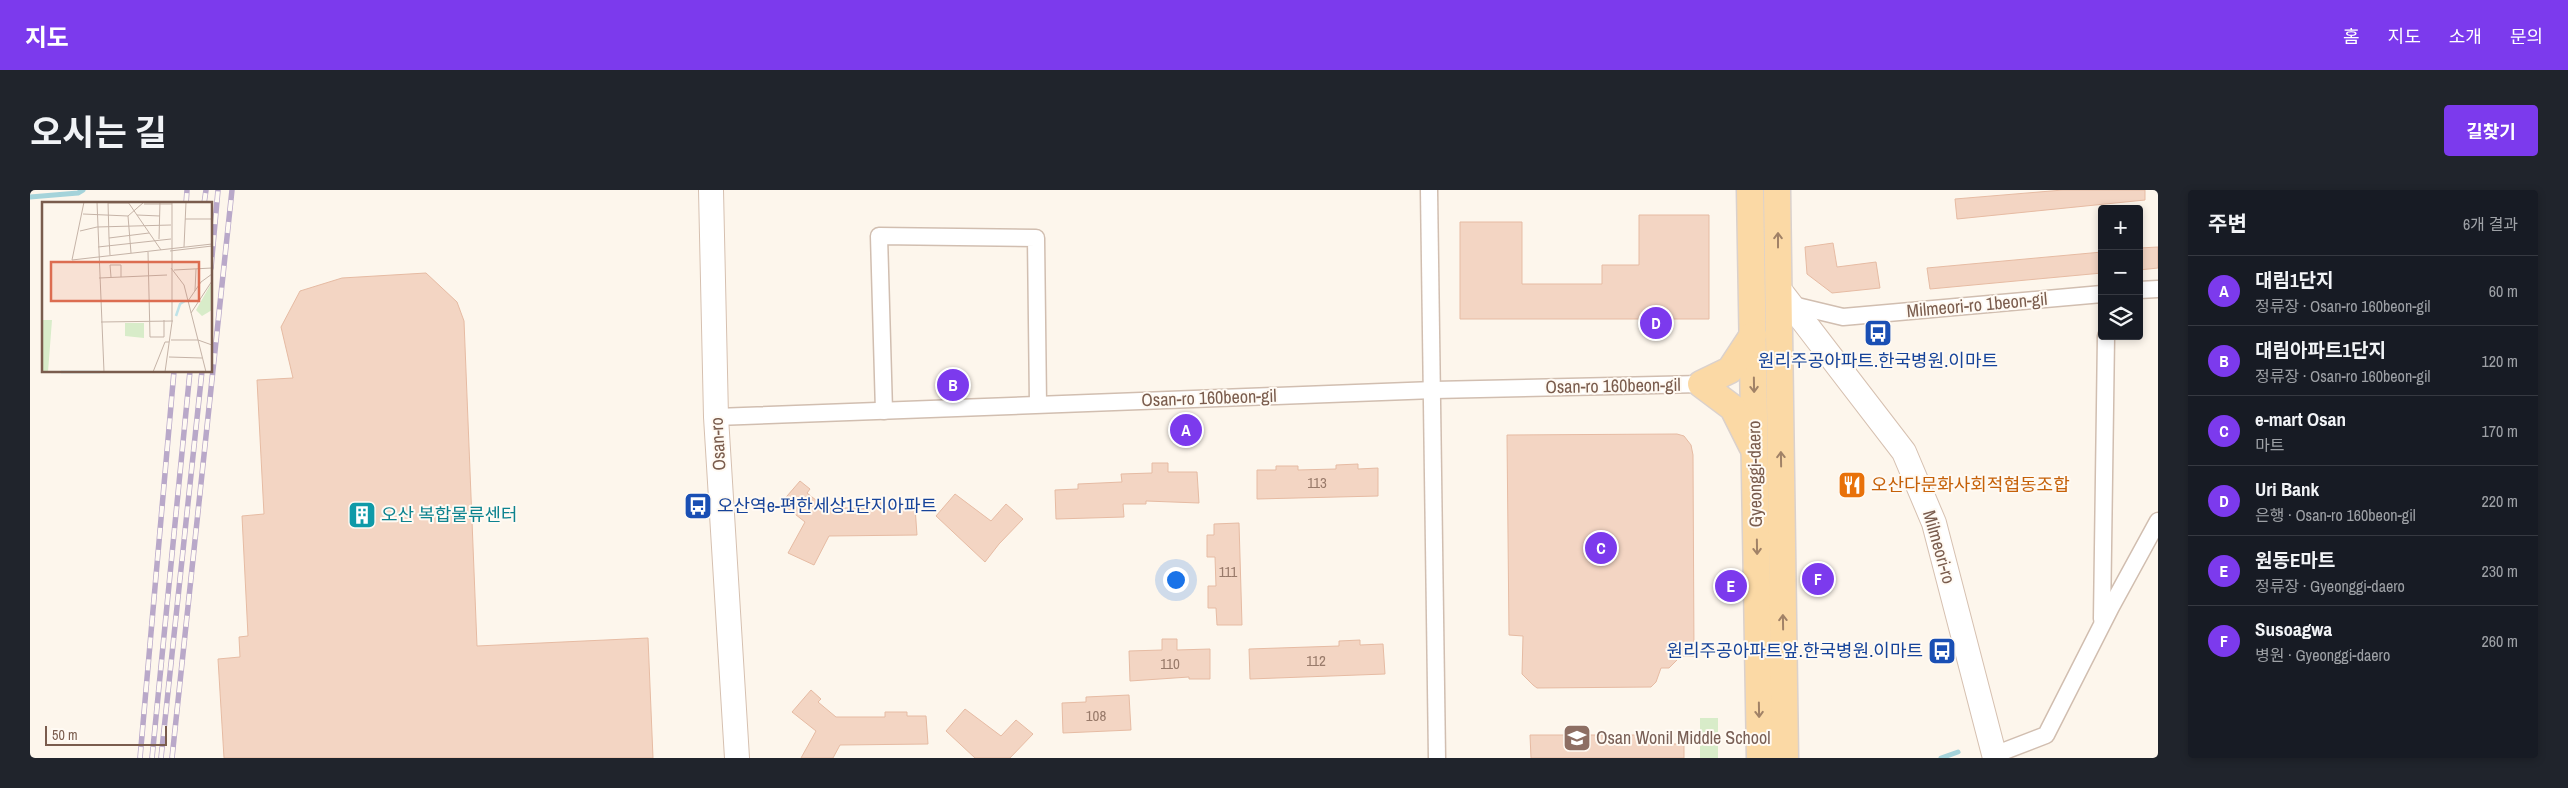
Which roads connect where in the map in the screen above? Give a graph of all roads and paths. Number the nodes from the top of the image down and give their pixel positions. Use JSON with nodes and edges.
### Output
{"nodes":[{"id":1,"x":711,"y":190,"type":"edge"},
{"id":2,"x":1429,"y":190,"type":"edge"},
{"id":3,"x":1750,"y":190,"type":"edge"},
{"id":4,"x":1777,"y":190,"type":"edge"},
{"id":5,"x":1751,"y":266,"type":"junction"},
{"id":6,"x":2158,"y":289,"type":"edge"},
{"id":7,"x":2143,"y":290,"type":"edge"},
{"id":8,"x":2098,"y":294,"type":"edge"},
{"id":9,"x":1786,"y":297,"type":"junction"},
{"id":10,"x":1753,"y":334,"type":"junction"},
{"id":11,"x":2106,"y":340,"type":"edge"},
{"id":12,"x":1701,"y":384,"type":"junction"},
{"id":13,"x":1434,"y":390,"type":"junction"},
{"id":14,"x":1038,"y":404,"type":"junction"},
{"id":15,"x":884,"y":412,"type":"junction"},
{"id":16,"x":716,"y":417,"type":"junction"},
{"id":17,"x":1755,"y":453,"type":"junction"},
{"id":18,"x":2158,"y":521,"type":"edge"},
{"id":19,"x":2102,"y":624,"type":"junction"},
{"id":20,"x":1994,"y":757,"type":"edge"},
{"id":21,"x":737,"y":758,"type":"edge"},
{"id":22,"x":1437,"y":758,"type":"edge"},
{"id":23,"x":1760,"y":758,"type":"edge"},
{"id":24,"x":1784,"y":758,"type":"edge"}],
"edges":[{"from":1,"to":16,"type":"street","name":"Osan-ro"},
{"from":2,"to":13,"type":"street"},
{"from":3,"to":5,"type":"main road","name":"Gyeonggi-daero"},
{"from":9,"to":4,"type":"main road","name":"Gyeonggi-daero","one_way":true},
{"from":5,"to":9,"type":"main road"},
{"from":5,"to":10,"type":"main road","name":"Gyeonggi-daero"},
{"from":6,"to":7,"type":"street"},
{"from":8,"to":9,"type":"street","name":"Milmeori-ro 1beon-gil"},
{"from":9,"to":20,"type":"street","name":"Milmeori-ro"},
{"from":24,"to":9,"type":"main road","name":"Gyeonggi-daero","one_way":true},
{"from":10,"to":12,"type":"main road"},
{"from":10,"to":17,"type":"main road","name":"Gyeonggi-daero","one_way":true},
{"from":11,"to":19,"type":"street"},
{"from":12,"to":13,"type":"street","name":"Osan-ro 160beon-gil"},
{"from":12,"to":17,"type":"main road"},
{"from":13,"to":14,"type":"street","name":"Osan-ro 160beon-gil"},
{"from":13,"to":22,"type":"street"},
{"from":14,"to":15,"type":"street","name":"Osan-ro 160beon-gil"},
{"from":14,"to":15,"type":"street"},
{"from":15,"to":16,"type":"street","name":"Osan-ro 160beon-gil"},
{"from":16,"to":21,"type":"street","name":"Osan-ro"},
{"from":17,"to":23,"type":"main road","name":"Gyeonggi-daero","one_way":true},
{"from":18,"to":19,"type":"street"},
{"from":19,"to":20,"type":"street"}]}
